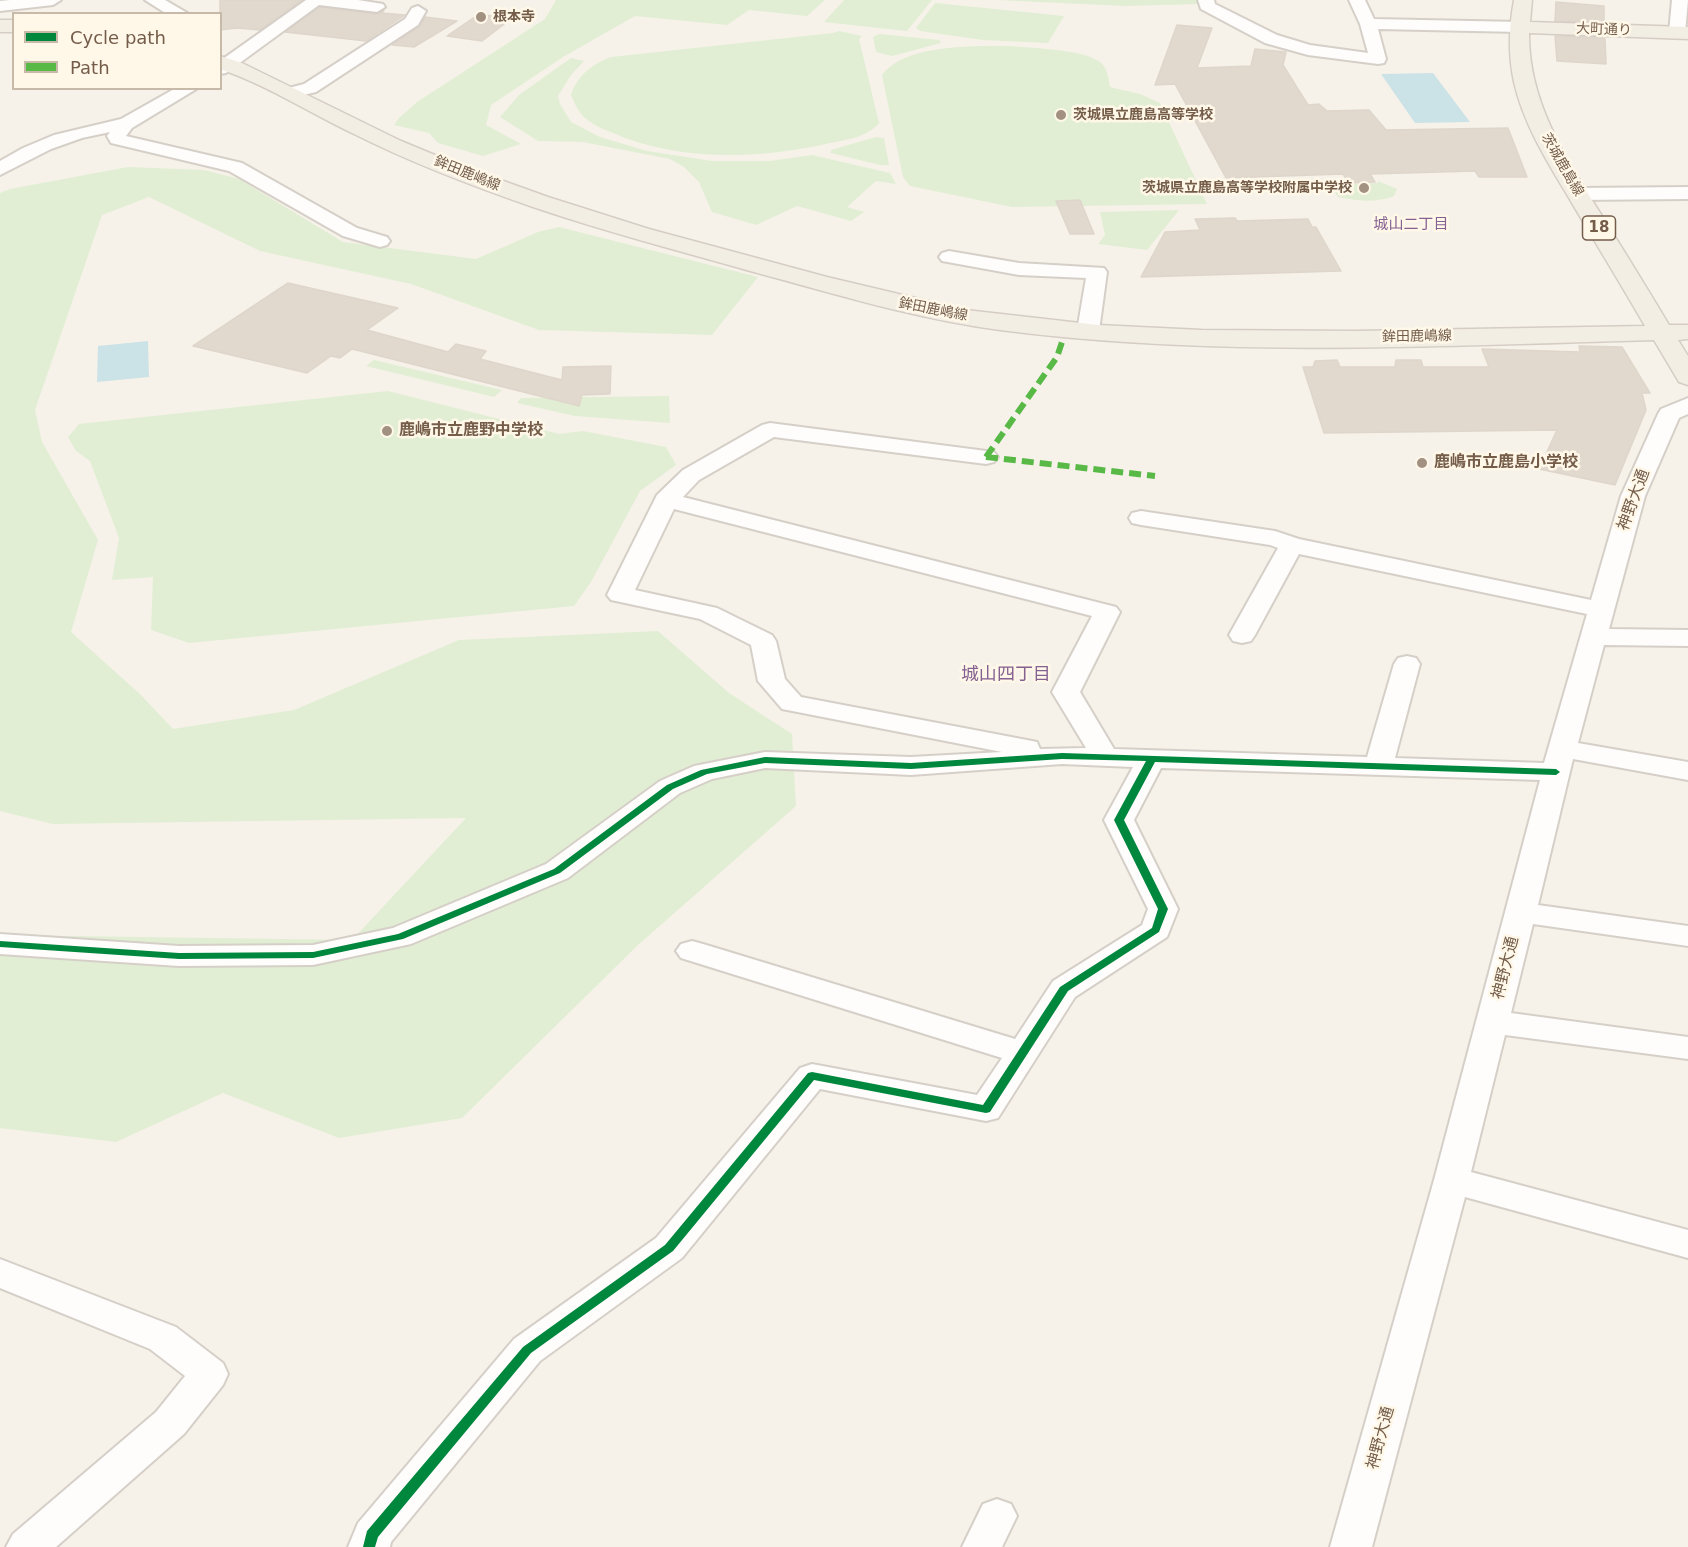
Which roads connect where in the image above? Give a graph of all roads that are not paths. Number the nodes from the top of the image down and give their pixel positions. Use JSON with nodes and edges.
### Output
{"nodes":[{"id":1,"x":54,"y":0,"type":"edge"},
{"id":2,"x":153,"y":0,"type":"edge"},
{"id":3,"x":314,"y":0,"type":"edge"},
{"id":4,"x":1206,"y":0,"type":"edge"},
{"id":5,"x":1357,"y":0,"type":"edge"},
{"id":6,"x":1522,"y":0,"type":"edge"},
{"id":7,"x":1680,"y":0,"type":"edge"},
{"id":8,"x":0,"y":6,"type":"edge"},
{"id":9,"x":377,"y":7,"type":"dead end"},
{"id":10,"x":418,"y":11,"type":"dead end"},
{"id":11,"x":177,"y":12,"type":"edge"},
{"id":12,"x":1368,"y":24,"type":"junction"},
{"id":13,"x":1520,"y":27,"type":"junction"},
{"id":14,"x":1683,"y":33,"type":"edge"},
{"id":15,"x":227,"y":59,"type":"edge"},
{"id":16,"x":186,"y":90,"type":"edge"},
{"id":17,"x":291,"y":93,"type":"junction"},
{"id":18,"x":126,"y":124,"type":"junction"},
{"id":19,"x":0,"y":169,"type":"edge"},
{"id":20,"x":1688,"y":192,"type":"edge"},
{"id":21,"x":1578,"y":194,"type":"junction"},
{"id":22,"x":380,"y":241,"type":"dead end"},
{"id":23,"x":949,"y":256,"type":"dead end"},
{"id":24,"x":1088,"y":331,"type":"junction"},
{"id":25,"x":1688,"y":332,"type":"edge"},
{"id":26,"x":1662,"y":333,"type":"junction"},
{"id":27,"x":1688,"y":377,"type":"edge"},
{"id":28,"x":1688,"y":405,"type":"edge"},
{"id":29,"x":986,"y":457,"type":"dead end"},
{"id":30,"x":666,"y":500,"type":"junction"},
{"id":31,"x":1141,"y":518,"type":"dead end"},
{"id":32,"x":1292,"y":545,"type":"junction"},
{"id":33,"x":1596,"y":623,"type":"junction"},
{"id":34,"x":1242,"y":635,"type":"dead end"},
{"id":35,"x":1688,"y":638,"type":"edge"},
{"id":36,"x":1407,"y":664,"type":"dead end"},
{"id":37,"x":1062,"y":756,"type":"junction"},
{"id":38,"x":1105,"y":758,"type":"junction"},
{"id":39,"x":1151,"y":760,"type":"junction"},
{"id":40,"x":1559,"y":761,"type":"junction"},
{"id":41,"x":1378,"y":766,"type":"junction"},
{"id":42,"x":1688,"y":771,"type":"edge"},
{"id":43,"x":1520,"y":912,"type":"junction"},
{"id":44,"x":1688,"y":936,"type":"edge"},
{"id":45,"x":0,"y":944,"type":"edge"},
{"id":46,"x":692,"y":951,"type":"dead end"},
{"id":47,"x":1493,"y":1022,"type":"junction"},
{"id":48,"x":1688,"y":1048,"type":"edge"},
{"id":49,"x":1022,"y":1053,"type":"junction"},
{"id":50,"x":1452,"y":1180,"type":"junction"},
{"id":51,"x":1688,"y":1244,"type":"edge"},
{"id":52,"x":0,"y":1273,"type":"edge"},
{"id":53,"x":27,"y":1547,"type":"edge"},
{"id":54,"x":369,"y":1547,"type":"edge"},
{"id":55,"x":1351,"y":1547,"type":"edge"}],
"edges":[{"from":1,"to":8,"type":"street"},
{"from":2,"to":11,"type":"street"},
{"from":3,"to":9,"type":"street"},
{"from":3,"to":15,"type":"street"},
{"from":4,"to":12,"type":"street"},
{"from":5,"to":12,"type":"street"},
{"from":6,"to":13,"type":"main road","name":"茨城鹿島線","number":"18"},
{"from":7,"to":14,"type":"street"},
{"from":10,"to":17,"type":"street"},
{"from":12,"to":13,"type":"street"},
{"from":13,"to":14,"type":"main road","name":"大町通り"},
{"from":13,"to":21,"type":"main road","name":"茨城鹿島線","number":"18"},
{"from":15,"to":17,"type":"main road","name":"鉾田鹿嶋線"},
{"from":16,"to":18,"type":"street"},
{"from":17,"to":24,"type":"main road","name":"鉾田鹿嶋線"},
{"from":18,"to":19,"type":"street"},
{"from":18,"to":22,"type":"street"},
{"from":20,"to":21,"type":"street"},
{"from":21,"to":26,"type":"main road","name":"茨城鹿島線","number":"18"},
{"from":23,"to":24,"type":"street"},
{"from":24,"to":26,"type":"main road","name":"鉾田鹿嶋線"},
{"from":25,"to":26,"type":"main road","name":"鉾田鹿嶋線"},
{"from":26,"to":27,"type":"main road","name":"茨城鹿島線","number":"18"},
{"from":28,"to":33,"type":"street","name":"神野大通"},
{"from":29,"to":30,"type":"street"},
{"from":30,"to":37,"type":"street"},
{"from":30,"to":38,"type":"street"},
{"from":31,"to":32,"type":"street"},
{"from":32,"to":33,"type":"street"},
{"from":32,"to":34,"type":"street"},
{"from":33,"to":35,"type":"street"},
{"from":33,"to":40,"type":"street","name":"神野大通"},
{"from":36,"to":41,"type":"street"},
{"from":37,"to":38,"type":"street"},
{"from":37,"to":45,"type":"street"},
{"from":38,"to":39,"type":"street"},
{"from":39,"to":41,"type":"street"},
{"from":39,"to":49,"type":"street"},
{"from":40,"to":41,"type":"street"},
{"from":40,"to":42,"type":"street"},
{"from":40,"to":43,"type":"street","name":"神野大通"},
{"from":43,"to":44,"type":"street"},
{"from":43,"to":47,"type":"street","name":"神野大通"},
{"from":46,"to":49,"type":"street"},
{"from":47,"to":48,"type":"street"},
{"from":47,"to":50,"type":"street","name":"神野大通"},
{"from":49,"to":54,"type":"street"},
{"from":50,"to":51,"type":"street"},
{"from":50,"to":55,"type":"street","name":"神野大通"},
{"from":52,"to":53,"type":"street"}]}
